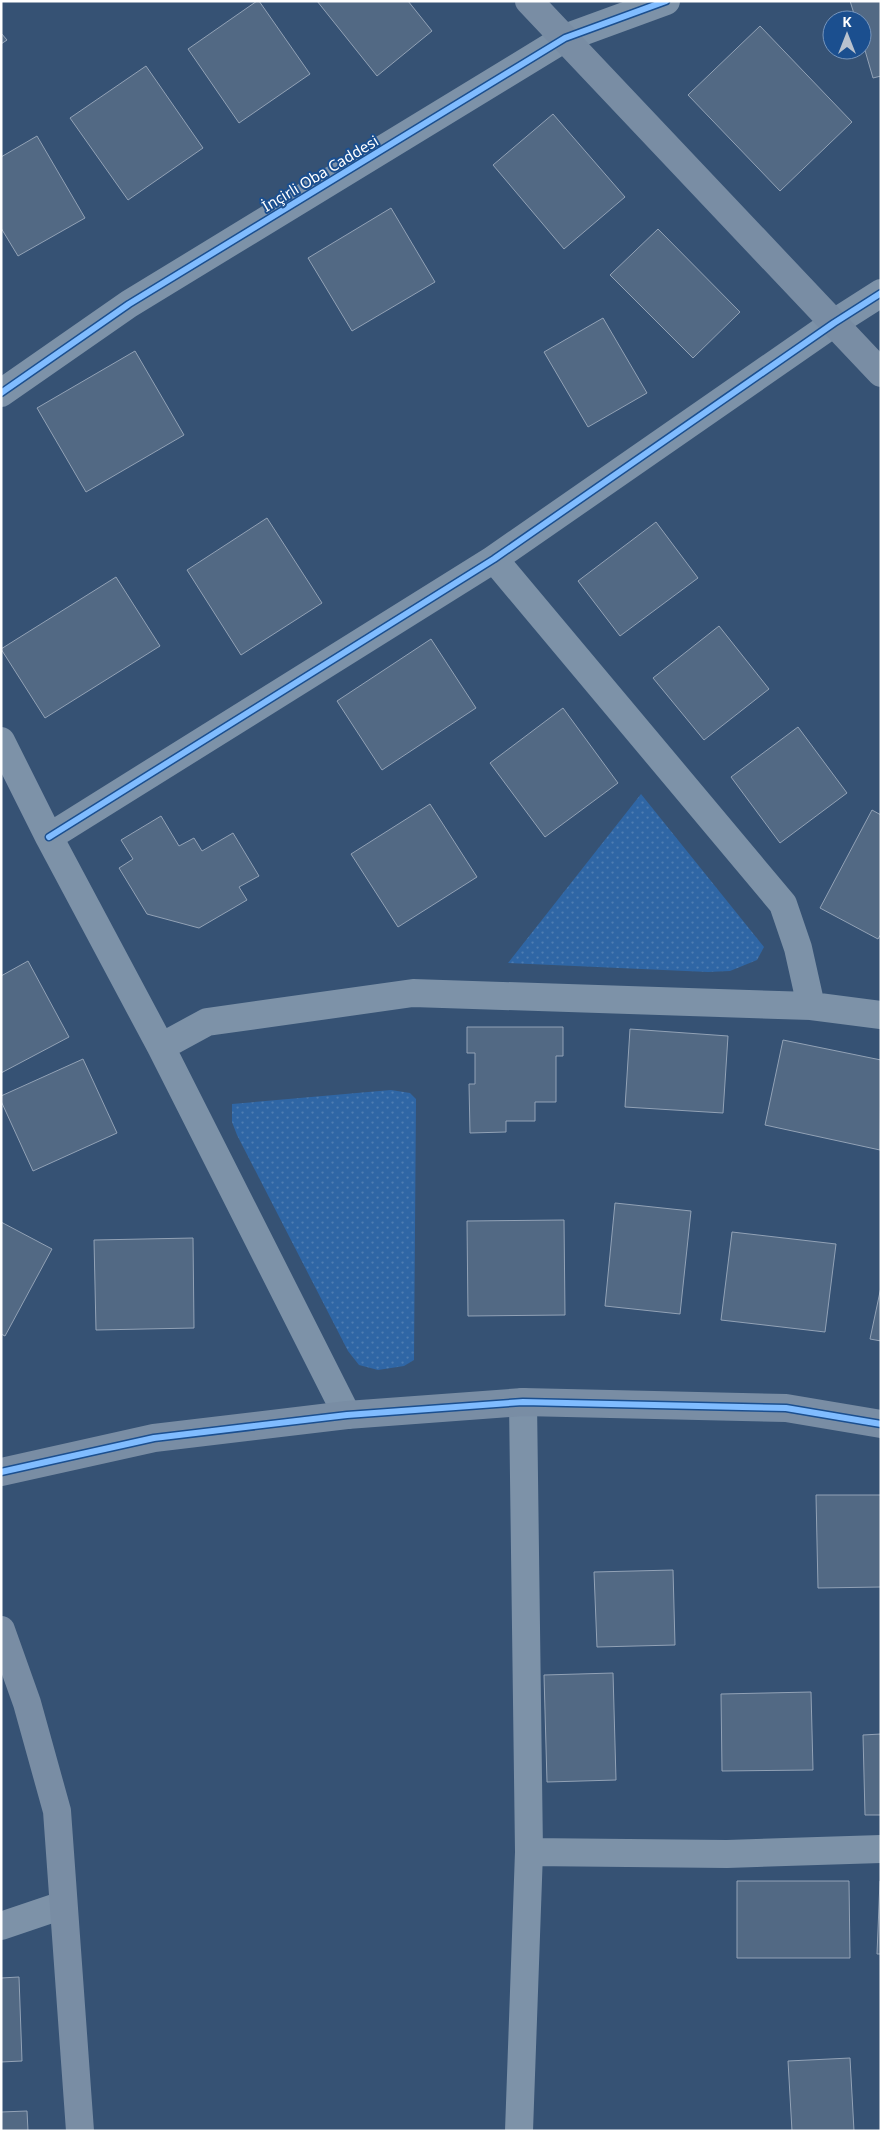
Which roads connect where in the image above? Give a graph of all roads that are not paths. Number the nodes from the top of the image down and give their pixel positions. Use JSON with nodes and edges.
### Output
{"nodes":[{"id":1,"x":529,"y":1,"type":"edge"},
{"id":2,"x":666,"y":1,"type":"edge"},
{"id":3,"x":565,"y":38,"type":"junction"},
{"id":4,"x":881,"y":293,"type":"edge"},
{"id":5,"x":834,"y":323,"type":"junction"},
{"id":6,"x":881,"y":373,"type":"edge"},
{"id":7,"x":1,"y":393,"type":"edge"},
{"id":8,"x":494,"y":559,"type":"junction"},
{"id":9,"x":1,"y":741,"type":"edge"},
{"id":10,"x":49,"y":837,"type":"junction"},
{"id":11,"x":811,"y":1006,"type":"junction"},
{"id":12,"x":881,"y":1015,"type":"edge"},
{"id":13,"x":161,"y":1046,"type":"junction"},
{"id":14,"x":523,"y":1402,"type":"junction"},
{"id":15,"x":347,"y":1416,"type":"junction"},
{"id":16,"x":881,"y":1424,"type":"edge"},
{"id":17,"x":1,"y":1472,"type":"edge"},
{"id":18,"x":1,"y":1630,"type":"edge"},
{"id":19,"x":881,"y":1849,"type":"edge"},
{"id":20,"x":529,"y":1852,"type":"junction"},
{"id":21,"x":63,"y":1905,"type":"junction"},
{"id":22,"x":1,"y":1926,"type":"edge"},
{"id":23,"x":80,"y":2131,"type":"edge"},
{"id":24,"x":519,"y":2131,"type":"edge"}],
"edges":[{"from":1,"to":3,"type":"street"},
{"from":2,"to":3,"type":"street","name":"İnçirli Oba Caddesi"},
{"from":3,"to":5,"type":"street"},
{"from":3,"to":7,"type":"street","name":"İnçirli Oba Caddesi"},
{"from":4,"to":5,"type":"street"},
{"from":5,"to":6,"type":"street"},
{"from":5,"to":8,"type":"street"},
{"from":8,"to":10,"type":"street"},
{"from":8,"to":11,"type":"street"},
{"from":9,"to":10,"type":"street"},
{"from":10,"to":13,"type":"street"},
{"from":11,"to":12,"type":"street"},
{"from":11,"to":13,"type":"street"},
{"from":13,"to":15,"type":"street"},
{"from":14,"to":15,"type":"street"},
{"from":14,"to":16,"type":"street"},
{"from":14,"to":20,"type":"street"},
{"from":15,"to":17,"type":"street"},
{"from":18,"to":21,"type":"street"},
{"from":19,"to":20,"type":"street"},
{"from":20,"to":24,"type":"street"},
{"from":21,"to":22,"type":"street"},
{"from":21,"to":23,"type":"street"}]}
